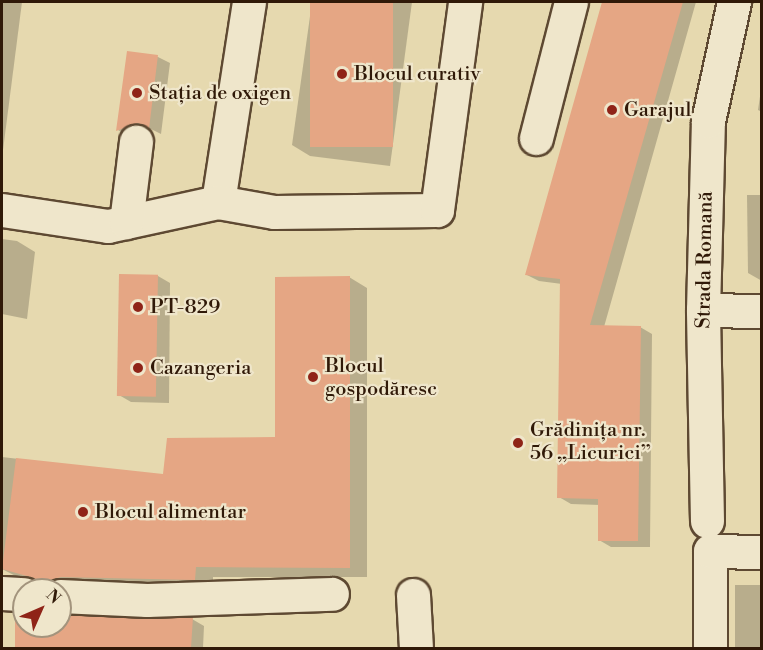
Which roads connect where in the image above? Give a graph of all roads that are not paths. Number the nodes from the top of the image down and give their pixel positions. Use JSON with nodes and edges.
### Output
{"nodes":[{"id":1,"x":249,"y":2,"type":"edge"},
{"id":2,"x":465,"y":2,"type":"edge"},
{"id":3,"x":571,"y":2,"type":"edge"},
{"id":4,"x":734,"y":2,"type":"edge"},
{"id":5,"x":536,"y":138,"type":"dead end"},
{"id":6,"x":136,"y":142,"type":"dead end"},
{"id":7,"x":218,"y":201,"type":"junction"},
{"id":8,"x":2,"y":210,"type":"edge"},
{"id":9,"x":126,"y":222,"type":"junction"},
{"id":10,"x":703,"y":310,"type":"junction"},
{"id":11,"x":762,"y":311,"type":"edge"},
{"id":12,"x":709,"y":536,"type":"junction"},
{"id":13,"x":762,"y":552,"type":"edge"},
{"id":14,"x":332,"y":594,"type":"dead end"},
{"id":15,"x":413,"y":595,"type":"dead end"},
{"id":16,"x":72,"y":597,"type":"edge"},
{"id":17,"x":416,"y":648,"type":"edge"},
{"id":18,"x":710,"y":648,"type":"edge"}],
"edges":[{"from":1,"to":7,"type":"street"},
{"from":2,"to":7,"type":"street"},
{"from":3,"to":5,"type":"street"},
{"from":4,"to":10,"type":"street","name":"Strada Romană"},
{"from":6,"to":9,"type":"street"},
{"from":7,"to":9,"type":"street"},
{"from":8,"to":9,"type":"street"},
{"from":10,"to":11,"type":"street"},
{"from":10,"to":12,"type":"street","name":"Strada Romană"},
{"from":12,"to":13,"type":"street"},
{"from":12,"to":18,"type":"street","name":"Strada Romană"},
{"from":14,"to":16,"type":"street"},
{"from":15,"to":17,"type":"street"}]}
